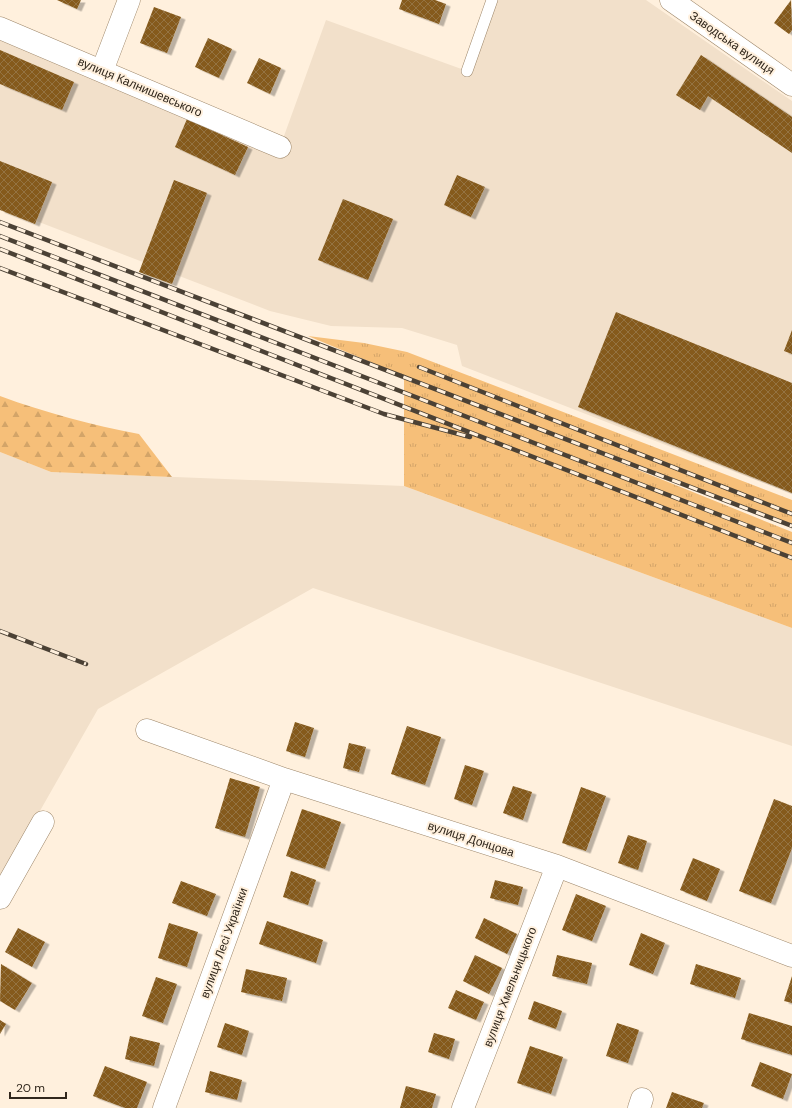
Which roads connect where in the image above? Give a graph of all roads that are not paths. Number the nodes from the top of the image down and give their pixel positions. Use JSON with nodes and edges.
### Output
{"nodes":[{"id":1,"x":129,"y":0,"type":"edge"},
{"id":2,"x":492,"y":0,"type":"edge"},
{"id":3,"x":672,"y":0,"type":"edge"},
{"id":4,"x":0,"y":28,"type":"edge"},
{"id":5,"x":102,"y":71,"type":"junction"},
{"id":6,"x":467,"y":71,"type":"dead end"},
{"id":7,"x":792,"y":85,"type":"edge"},
{"id":8,"x":280,"y":147,"type":"dead end"},
{"id":9,"x":147,"y":730,"type":"dead end"},
{"id":10,"x":284,"y":779,"type":"junction"},
{"id":11,"x":43,"y":822,"type":"dead end"},
{"id":12,"x":557,"y":866,"type":"junction"},
{"id":13,"x":0,"y":898,"type":"edge"},
{"id":14,"x":792,"y":956,"type":"edge"},
{"id":15,"x":164,"y":1108,"type":"edge"},
{"id":16,"x":463,"y":1108,"type":"edge"}],
"edges":[{"from":1,"to":5,"type":"street"},
{"from":2,"to":6,"type":"lane"},
{"from":3,"to":7,"type":"street","name":"Заводська вулиця"},
{"from":4,"to":5,"type":"street","name":"вулиця Калнишевського"},
{"from":5,"to":8,"type":"street","name":"вулиця Калнишевського"},
{"from":9,"to":10,"type":"street","name":"вулиця Донцова"},
{"from":10,"to":12,"type":"street","name":"вулиця Донцова"},
{"from":10,"to":15,"type":"street","name":"вулиця Лесі Українки"},
{"from":11,"to":13,"type":"street"},
{"from":12,"to":14,"type":"street","name":"вулиця Донцова"},
{"from":12,"to":16,"type":"street","name":"вулиця Хмельницького"}]}
